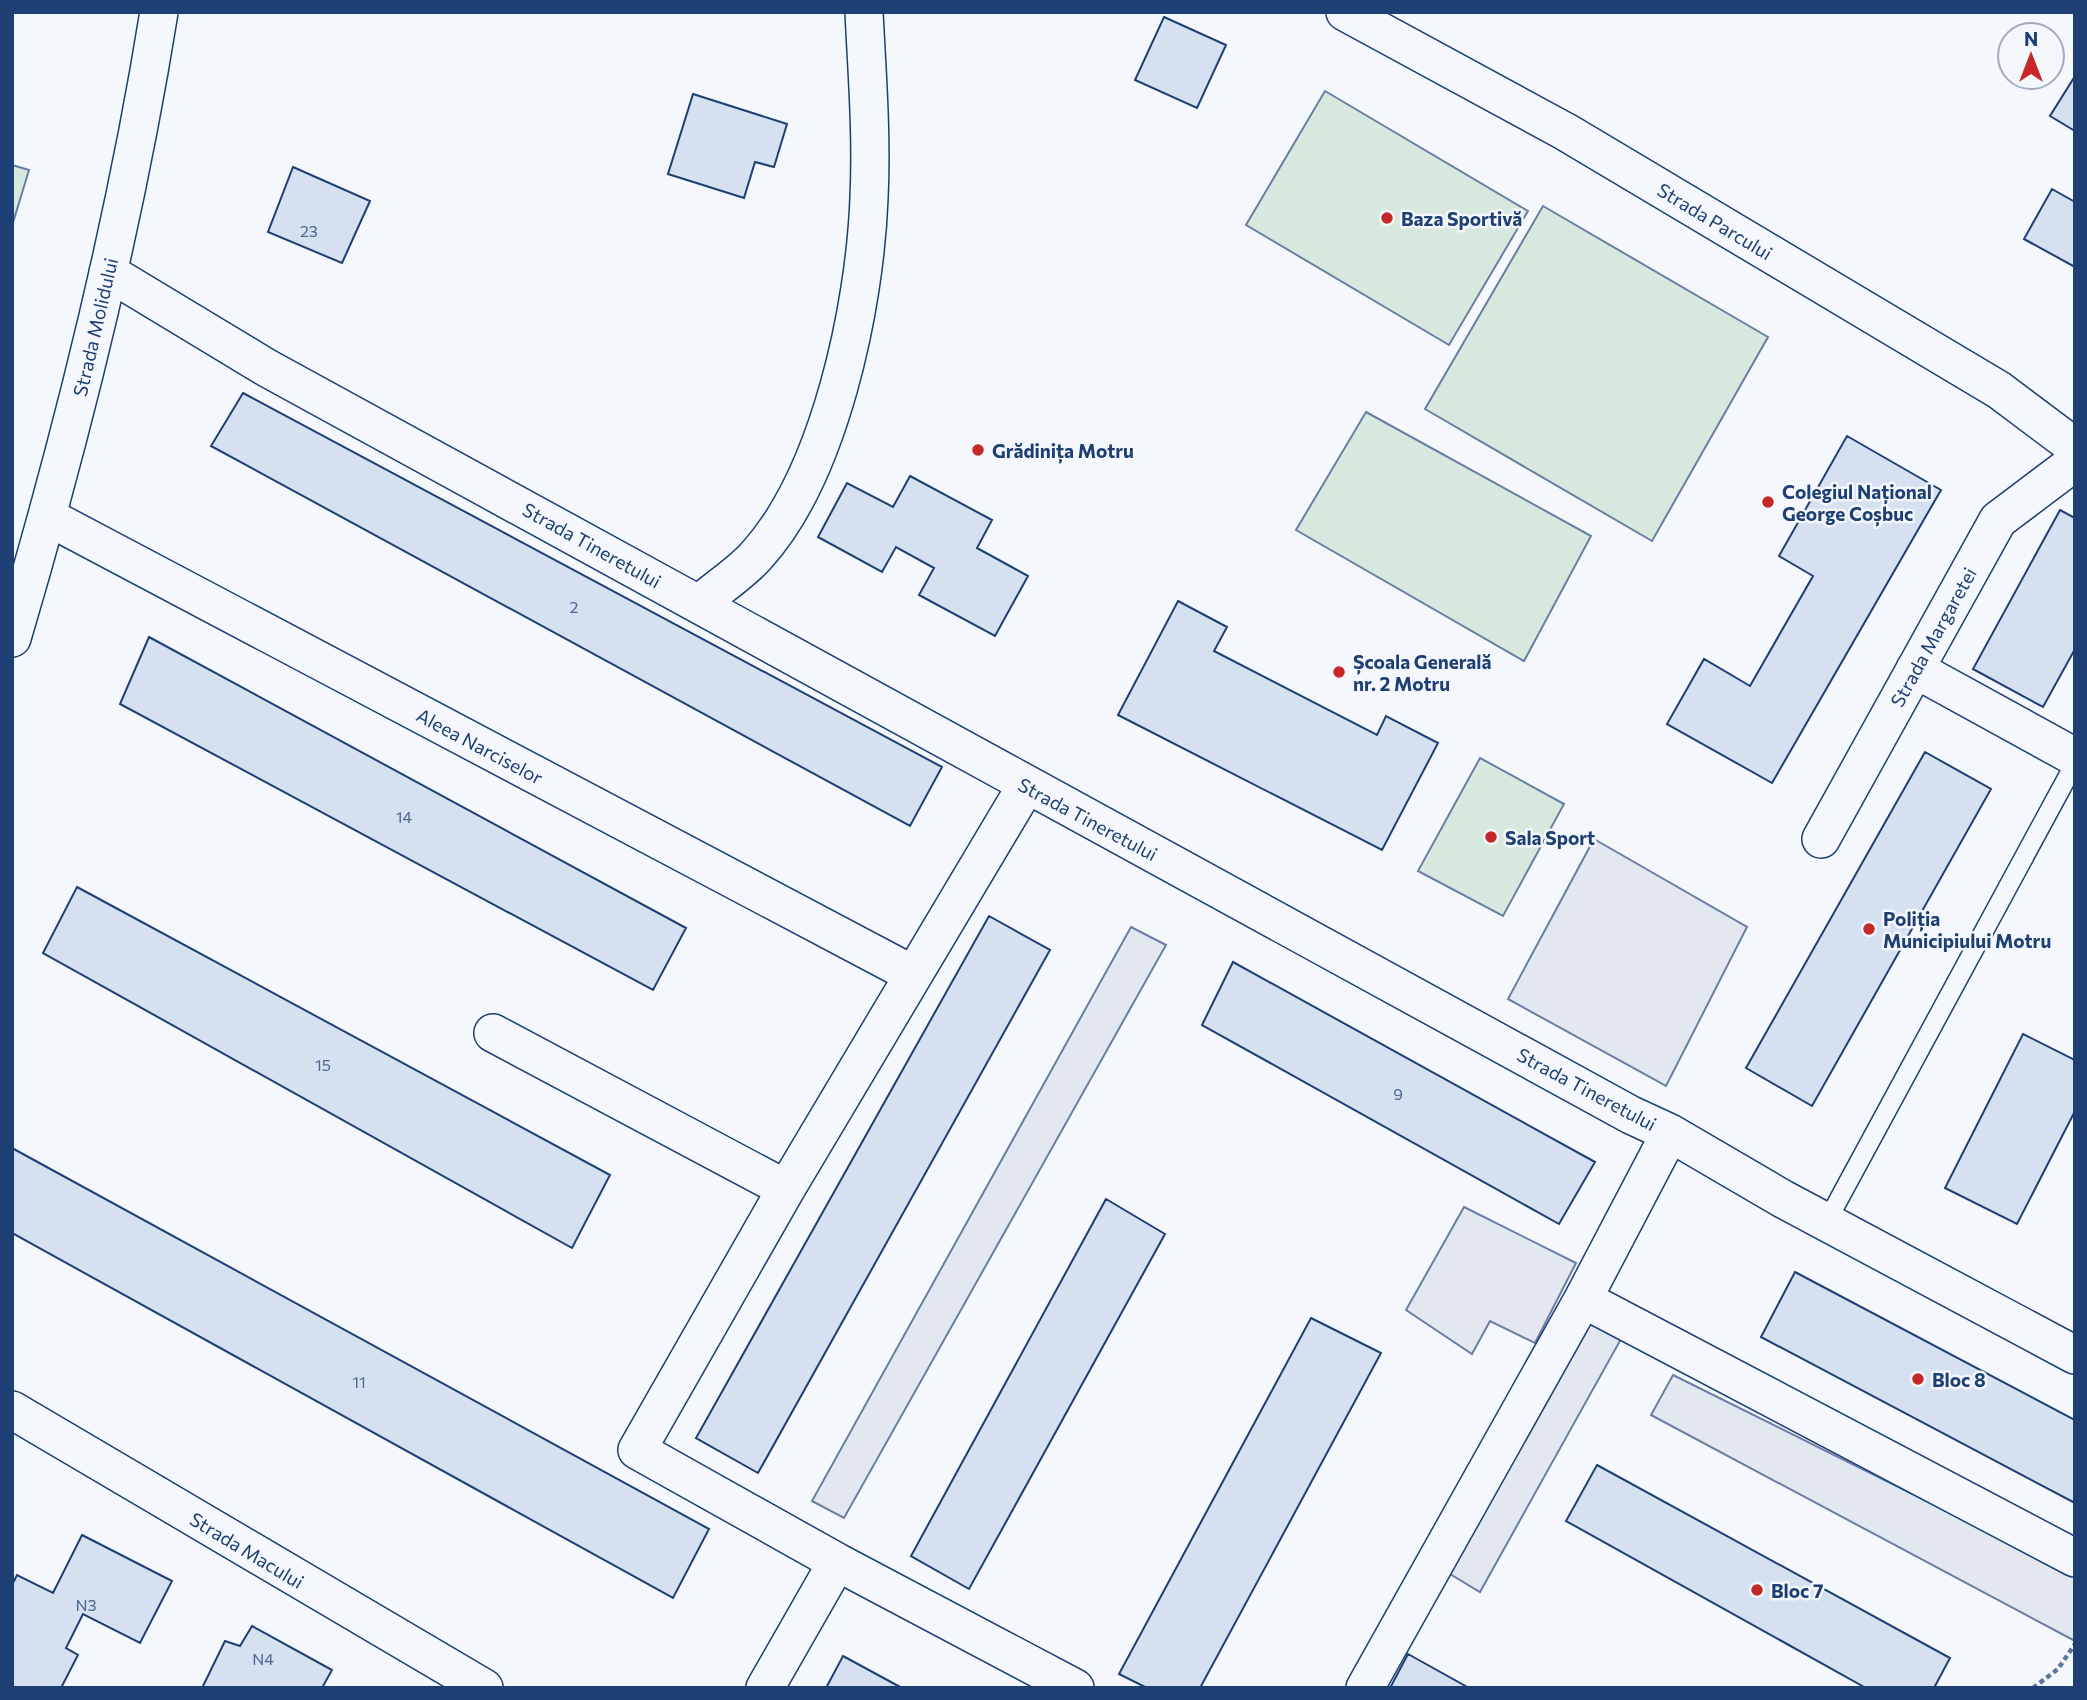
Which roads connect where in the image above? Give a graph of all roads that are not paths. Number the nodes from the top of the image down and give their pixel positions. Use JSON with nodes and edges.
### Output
{"nodes":[{"id":1,"x":159,"y":12,"type":"edge"},
{"id":2,"x":864,"y":12,"type":"edge"},
{"id":3,"x":1345,"y":12,"type":"edge"},
{"id":4,"x":108,"y":272,"type":"junction"},
{"id":5,"x":2075,"y":447,"type":"edge"},
{"id":6,"x":2075,"y":461,"type":"edge"},
{"id":7,"x":48,"y":517,"type":"junction"},
{"id":8,"x":699,"y":604,"type":"junction"},
{"id":9,"x":12,"y":638,"type":"edge"},
{"id":10,"x":1916,"y":669,"type":"junction"},
{"id":11,"x":2075,"y":757,"type":"edge"},
{"id":12,"x":2075,"y":763,"type":"edge"},
{"id":13,"x":1026,"y":786,"type":"junction"},
{"id":14,"x":1821,"y":839,"type":"dead end"},
{"id":15,"x":912,"y":974,"type":"junction"},
{"id":16,"x":493,"y":1033,"type":"dead end"},
{"id":17,"x":1671,"y":1133,"type":"junction"},
{"id":18,"x":786,"y":1189,"type":"junction"},
{"id":19,"x":1826,"y":1223,"type":"junction"},
{"id":20,"x":1583,"y":1299,"type":"junction"},
{"id":21,"x":2075,"y":1355,"type":"edge"},
{"id":22,"x":12,"y":1410,"type":"edge"},
{"id":23,"x":2075,"y":1558,"type":"edge"},
{"id":24,"x":837,"y":1562,"type":"junction"},
{"id":25,"x":428,"y":1675,"type":"edge"},
{"id":26,"x":484,"y":1688,"type":"edge"},
{"id":27,"x":765,"y":1688,"type":"edge"},
{"id":28,"x":1075,"y":1688,"type":"edge"},
{"id":29,"x":1365,"y":1688,"type":"edge"}],
"edges":[{"from":1,"to":4,"type":"street","name":"Strada Molidului"},
{"from":2,"to":8,"type":"street"},
{"from":3,"to":5,"type":"street","name":"Strada Parcului"},
{"from":4,"to":7,"type":"street","name":"Strada Molidului"},
{"from":4,"to":8,"type":"street","name":"Strada Tineretului"},
{"from":6,"to":10,"type":"street","name":"Strada Margaretei"},
{"from":7,"to":9,"type":"street","name":"Strada Molidului"},
{"from":7,"to":15,"type":"street","name":"Aleea Narciselor"},
{"from":8,"to":13,"type":"street","name":"Strada Tineretului"},
{"from":10,"to":11,"type":"street"},
{"from":10,"to":14,"type":"street","name":"Strada Margaretei"},
{"from":12,"to":19,"type":"lane"},
{"from":13,"to":15,"type":"street"},
{"from":13,"to":17,"type":"street","name":"Strada Tineretului"},
{"from":15,"to":18,"type":"street"},
{"from":16,"to":18,"type":"street"},
{"from":17,"to":19,"type":"street","name":"Strada Tineretului"},
{"from":17,"to":20,"type":"street"},
{"from":18,"to":24,"type":"street"},
{"from":19,"to":21,"type":"street","name":"Strada Tineretului"},
{"from":20,"to":23,"type":"street"},
{"from":20,"to":29,"type":"street"},
{"from":22,"to":25,"type":"street","name":"Strada Macului"},
{"from":24,"to":27,"type":"street"},
{"from":24,"to":28,"type":"street"},
{"from":25,"to":26,"type":"street","name":"Strada Macului"}]}
